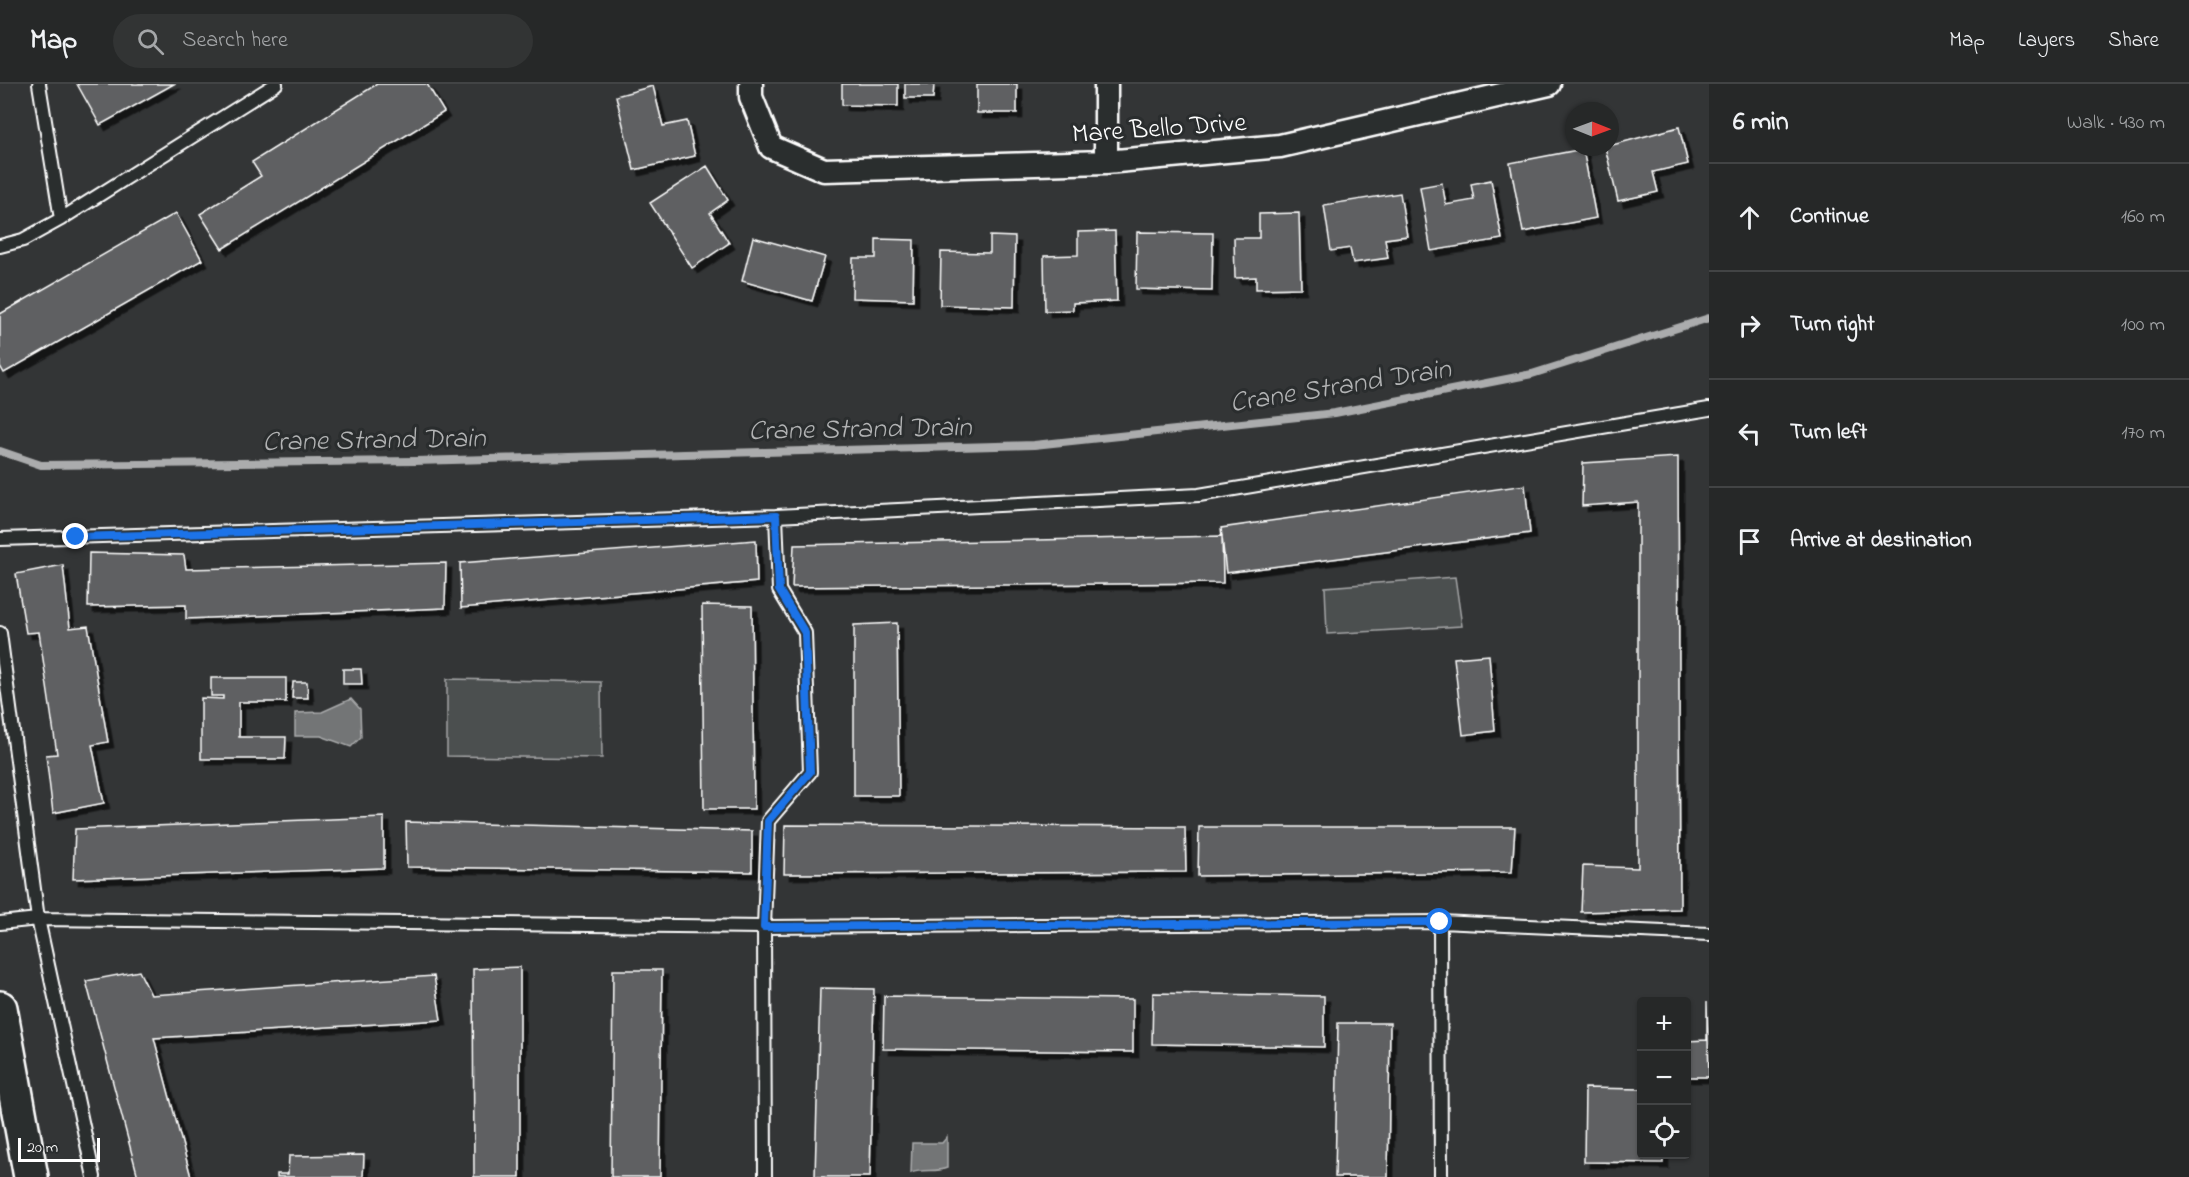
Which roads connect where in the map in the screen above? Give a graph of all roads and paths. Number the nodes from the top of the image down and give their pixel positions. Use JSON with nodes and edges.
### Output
{"nodes":[{"id":1,"x":39,"y":84,"type":"edge"},
{"id":2,"x":276,"y":84,"type":"edge"},
{"id":3,"x":751,"y":84,"type":"edge"},
{"id":4,"x":1106,"y":84,"type":"edge"},
{"id":5,"x":1549,"y":84,"type":"edge"},
{"id":6,"x":1106,"y":162,"type":"junction"},
{"id":7,"x":61,"y":219,"type":"junction"},
{"id":8,"x":0,"y":246,"type":"edge"},
{"id":9,"x":1709,"y":409,"type":"edge"},
{"id":10,"x":776,"y":516,"type":"junction"},
{"id":11,"x":0,"y":539,"type":"edge"},
{"id":12,"x":0,"y":633,"type":"edge"},
{"id":13,"x":38,"y":919,"type":"junction"},
{"id":14,"x":1440,"y":922,"type":"junction"},
{"id":15,"x":0,"y":923,"type":"edge"},
{"id":16,"x":764,"y":927,"type":"junction"},
{"id":17,"x":1709,"y":934,"type":"edge"},
{"id":18,"x":0,"y":1008,"type":"edge"},
{"id":19,"x":31,"y":1177,"type":"edge"},
{"id":20,"x":94,"y":1177,"type":"edge"},
{"id":21,"x":765,"y":1177,"type":"edge"},
{"id":22,"x":1441,"y":1177,"type":"edge"}],
"edges":[{"from":1,"to":7,"type":"lane"},
{"from":2,"to":7,"type":"lane"},
{"from":3,"to":6,"type":"street","name":"Mare Bello Drive"},
{"from":4,"to":6,"type":"street"},
{"from":5,"to":6,"type":"street","name":"Mare Bello Drive"},
{"from":7,"to":8,"type":"lane"},
{"from":9,"to":10,"type":"lane"},
{"from":10,"to":11,"type":"lane"},
{"from":10,"to":16,"type":"lane"},
{"from":12,"to":13,"type":"lane"},
{"from":13,"to":15,"type":"lane"},
{"from":13,"to":16,"type":"lane"},
{"from":13,"to":20,"type":"lane"},
{"from":14,"to":16,"type":"lane"},
{"from":14,"to":17,"type":"lane"},
{"from":14,"to":22,"type":"lane"},
{"from":16,"to":21,"type":"lane"},
{"from":18,"to":19,"type":"main road"}]}
